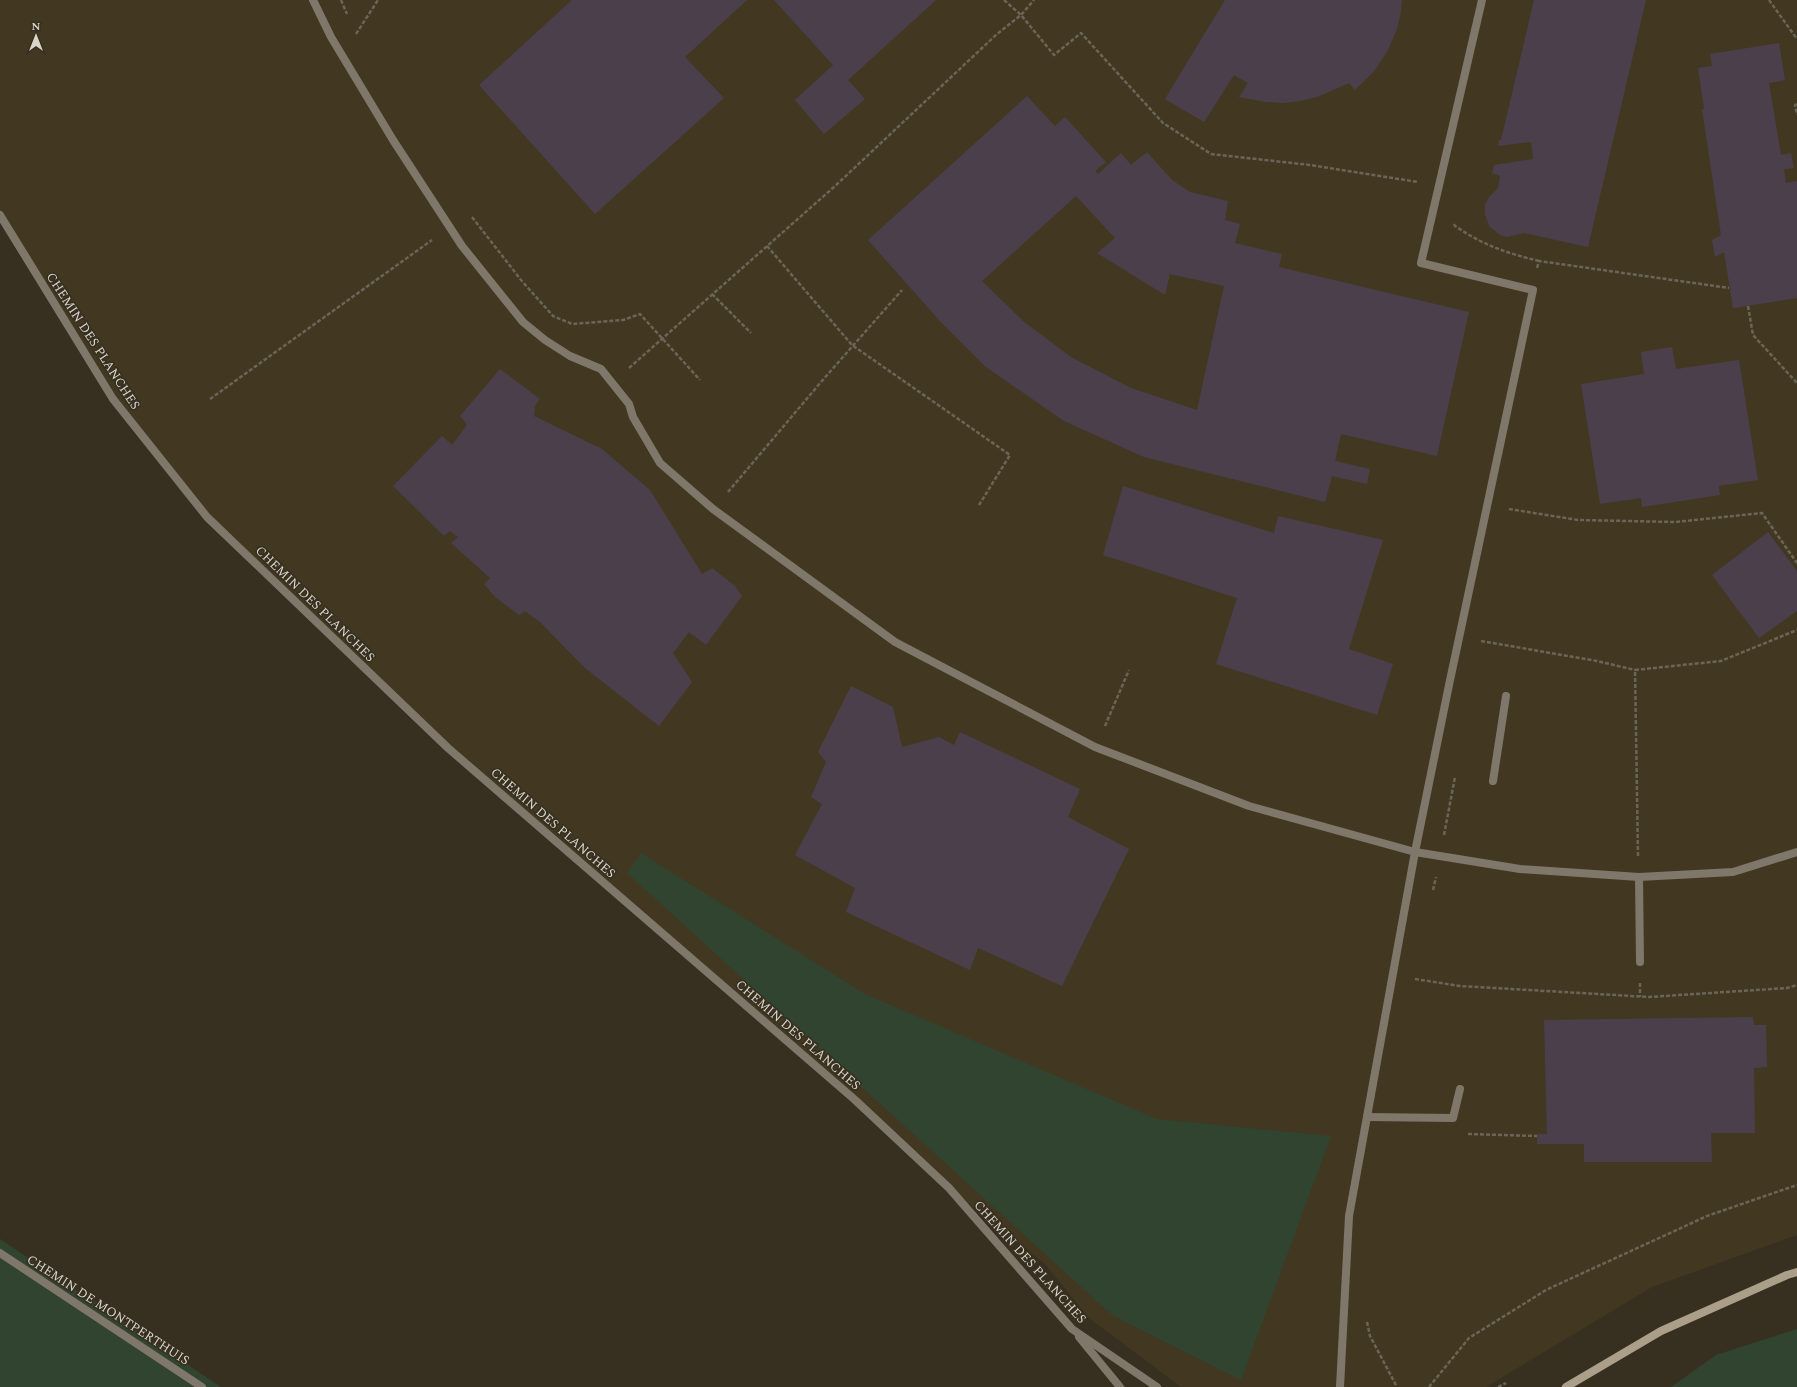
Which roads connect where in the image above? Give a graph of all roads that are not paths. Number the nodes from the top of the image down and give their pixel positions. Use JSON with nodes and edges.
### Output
{"nodes":[{"id":1,"x":313,"y":0,"type":"edge"},
{"id":2,"x":1482,"y":0,"type":"edge"},
{"id":3,"x":0,"y":215,"type":"edge"},
{"id":4,"x":1506,"y":696,"type":"dead end"},
{"id":5,"x":1492,"y":781,"type":"dead end"},
{"id":6,"x":1416,"y":852,"type":"junction"},
{"id":7,"x":1797,"y":852,"type":"edge"},
{"id":8,"x":1639,"y":877,"type":"junction"},
{"id":9,"x":1640,"y":962,"type":"dead end"},
{"id":10,"x":1460,"y":1089,"type":"dead end"},
{"id":11,"x":1367,"y":1117,"type":"junction"},
{"id":12,"x":0,"y":1253,"type":"edge"},
{"id":13,"x":1797,"y":1272,"type":"edge"},
{"id":14,"x":1072,"y":1329,"type":"junction"},
{"id":15,"x":202,"y":1387,"type":"edge"},
{"id":16,"x":1120,"y":1387,"type":"edge"},
{"id":17,"x":1157,"y":1387,"type":"edge"},
{"id":18,"x":1340,"y":1387,"type":"edge"},
{"id":19,"x":1566,"y":1387,"type":"edge"}],
"edges":[{"from":1,"to":6,"type":"street"},
{"from":2,"to":6,"type":"street"},
{"from":3,"to":14,"type":"street","name":"CHEMIN DES PLANCHES"},
{"from":4,"to":5,"type":"street"},
{"from":6,"to":8,"type":"street"},
{"from":6,"to":11,"type":"street"},
{"from":7,"to":8,"type":"street"},
{"from":8,"to":9,"type":"street"},
{"from":10,"to":11,"type":"street"},
{"from":11,"to":18,"type":"street"},
{"from":12,"to":15,"type":"street","name":"CHEMIN DE MONTPERTHUIS"},
{"from":13,"to":19,"type":"main road"},
{"from":14,"to":16,"type":"street"},
{"from":14,"to":17,"type":"street","name":"CHEMIN DES PLANCHES"}]}
